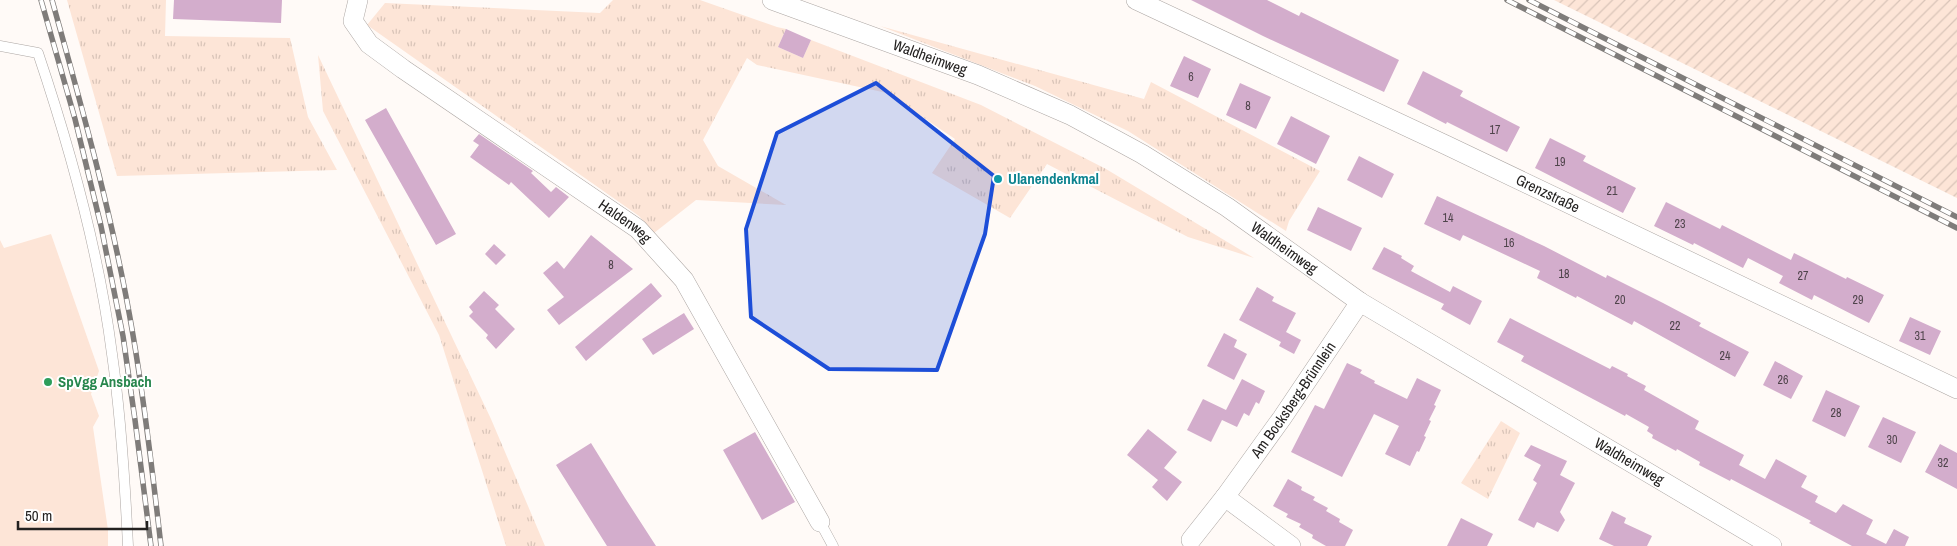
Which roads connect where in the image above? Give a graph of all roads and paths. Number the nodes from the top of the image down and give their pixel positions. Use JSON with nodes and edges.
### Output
{"nodes":[{"id":1,"x":358,"y":0,"type":"edge"},
{"id":2,"x":772,"y":0,"type":"edge"},
{"id":3,"x":1136,"y":0,"type":"edge"},
{"id":4,"x":0,"y":46,"type":"edge"},
{"id":5,"x":1360,"y":302,"type":"junction"},
{"id":6,"x":1957,"y":389,"type":"edge"},
{"id":7,"x":1225,"y":497,"type":"junction"},
{"id":8,"x":820,"y":522,"type":"joint"},
{"id":9,"x":1191,"y":540,"type":"dead end"},
{"id":10,"x":128,"y":546,"type":"edge"},
{"id":11,"x":833,"y":546,"type":"edge"},
{"id":12,"x":1290,"y":546,"type":"edge"},
{"id":13,"x":1772,"y":546,"type":"edge"}],
"edges":[{"from":1,"to":8,"type":"street","name":"Haldenweg"},
{"from":2,"to":5,"type":"street","name":"Waldheimweg"},
{"from":3,"to":6,"type":"street","name":"Grenzstraße"},
{"from":4,"to":10,"type":"lane"},
{"from":5,"to":7,"type":"street","name":"Am Bocksberg-Brünnlein"},
{"from":5,"to":13,"type":"street","name":"Waldheimweg"},
{"from":7,"to":9,"type":"street","name":"Am Bocksberg-Brünnlein"},
{"from":7,"to":12,"type":"street"},
{"from":8,"to":11,"type":"lane"}]}
